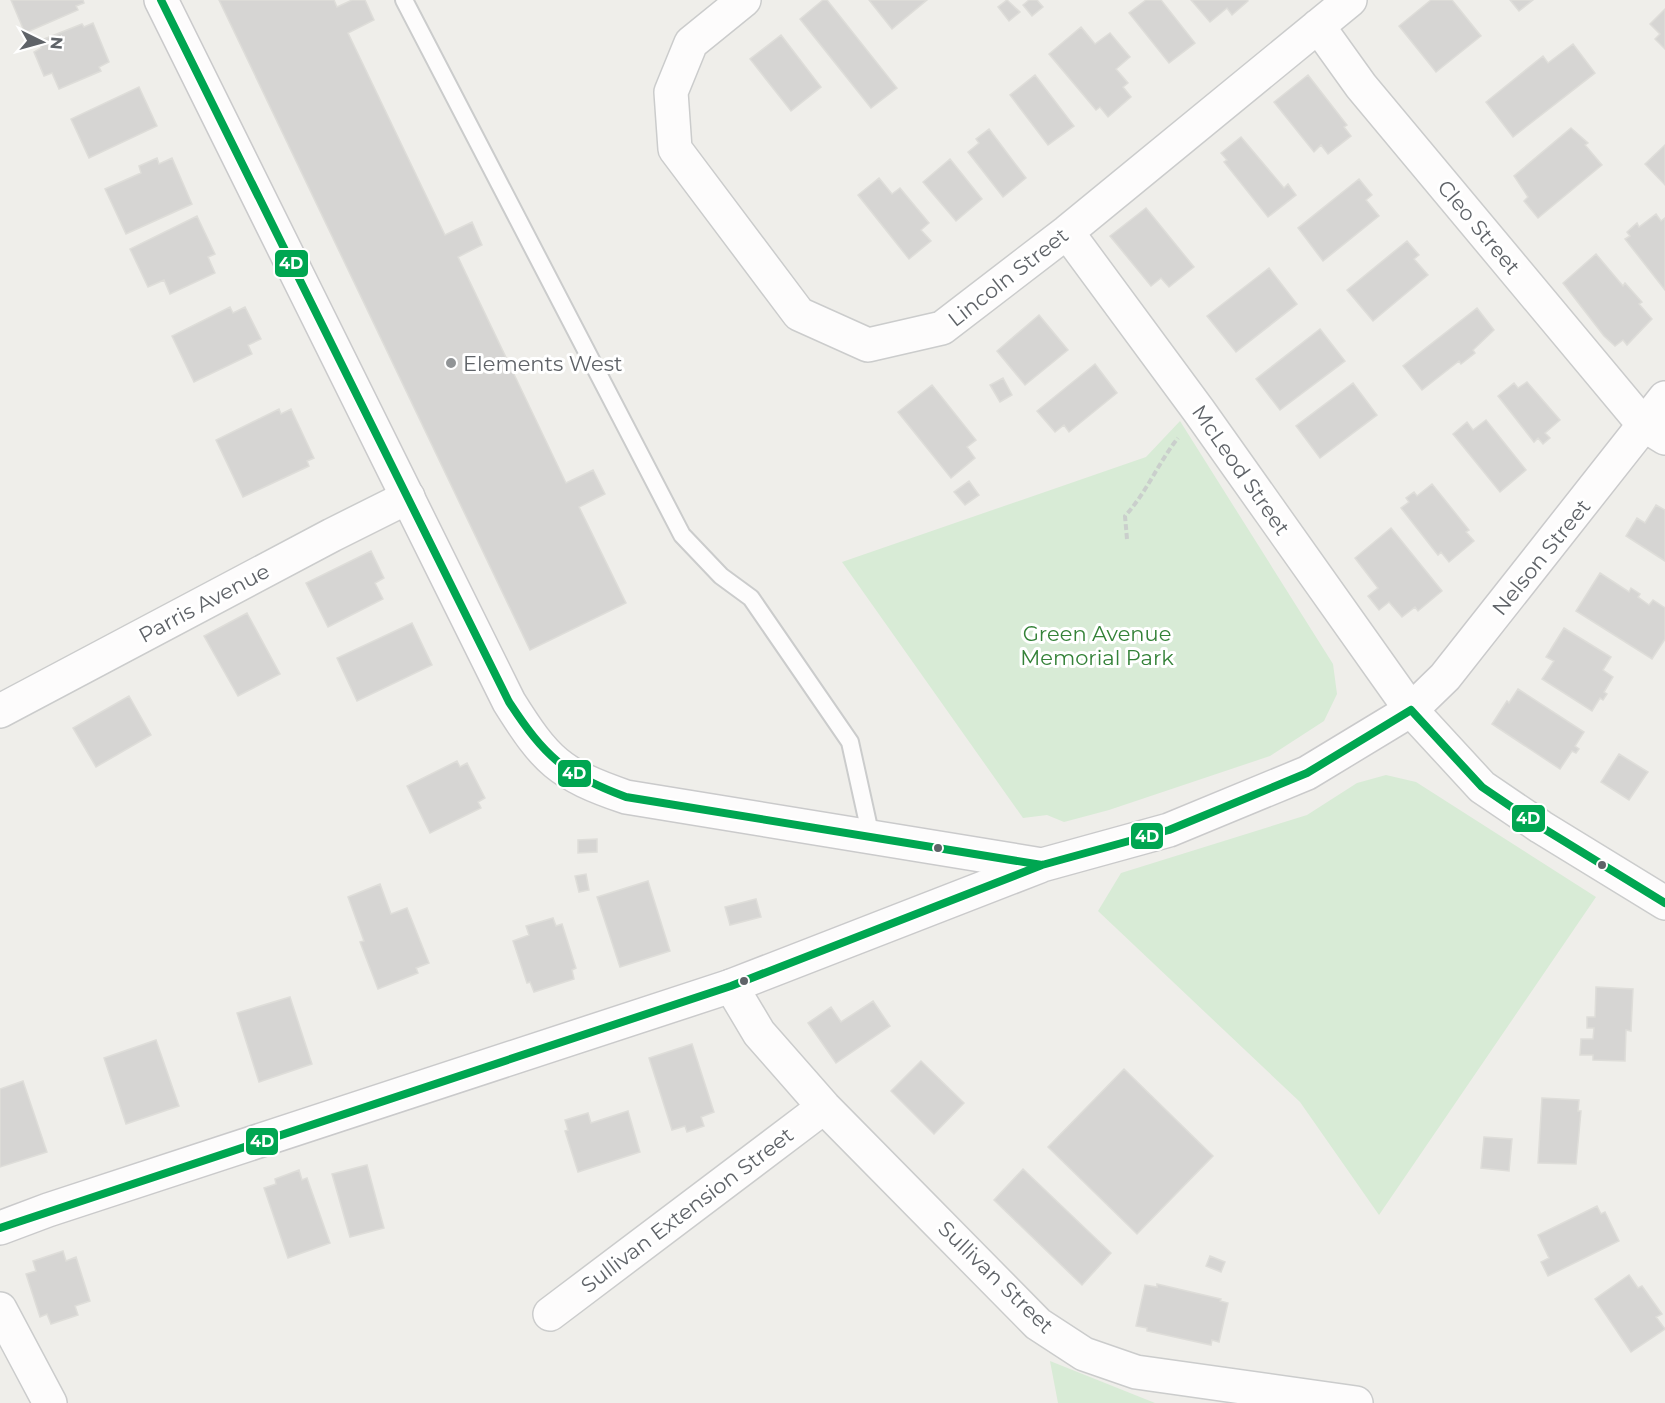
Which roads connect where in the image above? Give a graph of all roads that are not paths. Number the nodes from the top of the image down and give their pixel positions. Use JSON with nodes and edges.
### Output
{"nodes":[{"id":1,"x":161,"y":0,"type":"edge"},
{"id":2,"x":404,"y":0,"type":"edge"},
{"id":3,"x":744,"y":0,"type":"edge"},
{"id":4,"x":1350,"y":0,"type":"edge"},
{"id":5,"x":1318,"y":26,"type":"junction"},
{"id":6,"x":1066,"y":232,"type":"junction"},
{"id":7,"x":1665,"y":398,"type":"edge"},
{"id":8,"x":1655,"y":431,"type":"edge"},
{"id":9,"x":408,"y":497,"type":"junction"},
{"id":10,"x":1411,"y":710,"type":"junction"},
{"id":11,"x":0,"y":711,"type":"edge"},
{"id":12,"x":871,"y":837,"type":"junction"},
{"id":13,"x":1042,"y":865,"type":"junction"},
{"id":14,"x":1665,"y":903,"type":"edge"},
{"id":15,"x":731,"y":986,"type":"junction"},
{"id":16,"x":824,"y":1107,"type":"junction"},
{"id":17,"x":0,"y":1228,"type":"edge"},
{"id":18,"x":0,"y":1309,"type":"edge"},
{"id":19,"x":550,"y":1314,"type":"dead end"},
{"id":20,"x":50,"y":1403,"type":"edge"},
{"id":21,"x":1356,"y":1403,"type":"edge"}],
"edges":[{"from":1,"to":9,"type":"street"},
{"from":2,"to":12,"type":"lane"},
{"from":3,"to":6,"type":"street","name":"Lincoln Street"},
{"from":4,"to":5,"type":"street","name":"Lincoln Street"},
{"from":5,"to":6,"type":"street","name":"Lincoln Street"},
{"from":5,"to":8,"type":"street","name":"Cleo Street"},
{"from":6,"to":10,"type":"street","name":"McLeod Street"},
{"from":7,"to":8,"type":"street","name":"Nelson Street"},
{"from":8,"to":10,"type":"street","name":"Nelson Street"},
{"from":9,"to":11,"type":"street","name":"Parris Avenue"},
{"from":9,"to":12,"type":"street"},
{"from":10,"to":13,"type":"street","name":"Nelson Street"},
{"from":10,"to":14,"type":"street","name":"McLeod Street"},
{"from":12,"to":13,"type":"street"},
{"from":13,"to":15,"type":"street","name":"Nelson Street"},
{"from":15,"to":16,"type":"street","name":"Sullivan Street"},
{"from":15,"to":17,"type":"street","name":"Nelson Street"},
{"from":16,"to":19,"type":"street","name":"Sullivan Extension Street"},
{"from":16,"to":21,"type":"street","name":"Sullivan Street"},
{"from":18,"to":20,"type":"street"}]}
